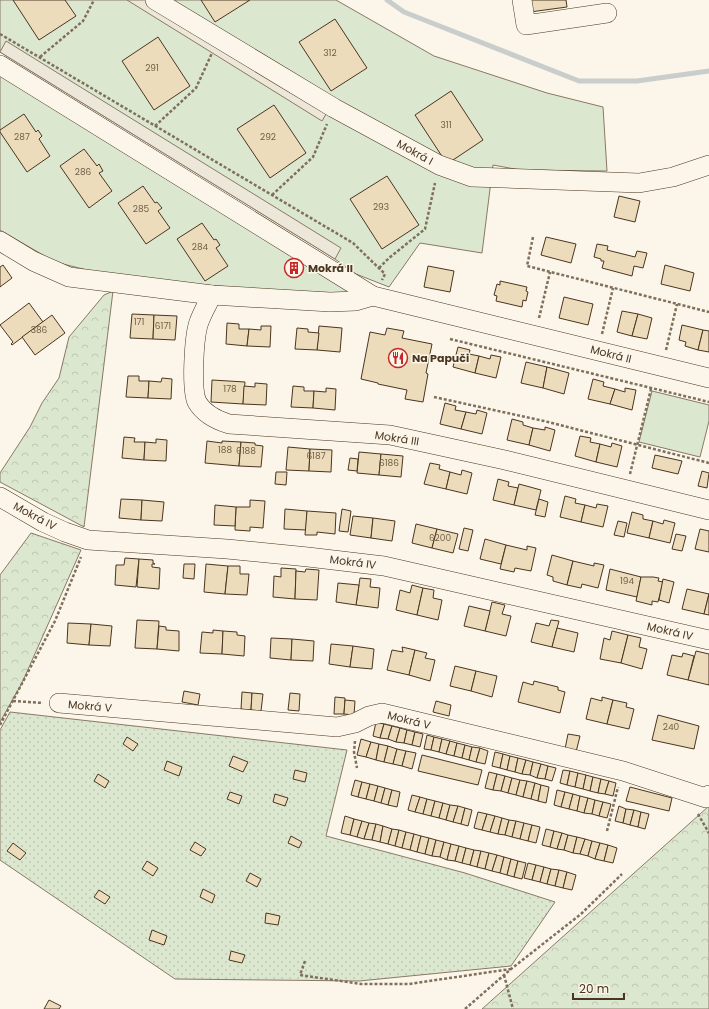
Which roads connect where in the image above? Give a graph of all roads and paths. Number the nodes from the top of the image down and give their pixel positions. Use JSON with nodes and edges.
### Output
{"nodes":[{"id":1,"x":94,"y":0,"type":"edge"},
{"id":2,"x":155,"y":0,"type":"edge"},
{"id":3,"x":522,"y":0,"type":"edge"},
{"id":4,"x":607,"y":13,"type":"dead end"},
{"id":5,"x":0,"y":34,"type":"edge"},
{"id":6,"x":219,"y":38,"type":"junction"},
{"id":7,"x":40,"y":57,"type":"junction"},
{"id":8,"x":0,"y":65,"type":"edge"},
{"id":9,"x":334,"y":108,"type":"junction"},
{"id":10,"x":155,"y":126,"type":"junction"},
{"id":11,"x":439,"y":165,"type":"junction"},
{"id":12,"x":709,"y":165,"type":"edge"},
{"id":13,"x":272,"y":195,"type":"junction"},
{"id":14,"x":533,"y":237,"type":"dead end"},
{"id":15,"x":0,"y":241,"type":"edge"},
{"id":16,"x":379,"y":268,"type":"junction"},
{"id":17,"x":550,"y":272,"type":"junction"},
{"id":18,"x":385,"y":274,"type":"dead end"},
{"id":19,"x":613,"y":288,"type":"junction"},
{"id":20,"x":212,"y":295,"type":"junction"},
{"id":21,"x":372,"y":296,"type":"junction"},
{"id":22,"x":677,"y":304,"type":"junction"},
{"id":23,"x":709,"y":312,"type":"edge"},
{"id":24,"x":535,"y":336,"type":"junction"},
{"id":25,"x":601,"y":338,"type":"dead end"},
{"id":26,"x":450,"y":339,"type":"dead end"},
{"id":27,"x":666,"y":352,"type":"dead end"},
{"id":28,"x":709,"y":378,"type":"edge"},
{"id":29,"x":651,"y":389,"type":"junction"},
{"id":30,"x":434,"y":397,"type":"dead end"},
{"id":31,"x":709,"y":402,"type":"edge"},
{"id":32,"x":637,"y":445,"type":"junction"},
{"id":33,"x":709,"y":463,"type":"edge"},
{"id":34,"x":630,"y":477,"type":"dead end"},
{"id":35,"x":0,"y":497,"type":"edge"},
{"id":36,"x":709,"y":510,"type":"edge"},
{"id":37,"x":88,"y":540,"type":"junction"},
{"id":38,"x":709,"y":640,"type":"edge"},
{"id":39,"x":13,"y":701,"type":"junction"},
{"id":40,"x":59,"y":703,"type":"joint"},
{"id":41,"x":0,"y":726,"type":"edge"},
{"id":42,"x":345,"y":726,"type":"junction"},
{"id":43,"x":357,"y":768,"type":"dead end"},
{"id":44,"x":623,"y":771,"type":"junction"},
{"id":45,"x":703,"y":800,"type":"edge"},
{"id":46,"x":606,"y":831,"type":"dead end"},
{"id":47,"x":709,"y":833,"type":"edge"},
{"id":48,"x":622,"y":874,"type":"dead end"},
{"id":49,"x":305,"y":961,"type":"dead end"},
{"id":50,"x":511,"y":968,"type":"junction"},
{"id":51,"x":504,"y":975,"type":"junction"},
{"id":52,"x":465,"y":1009,"type":"edge"},
{"id":53,"x":513,"y":1009,"type":"edge"}],
"edges":[{"from":1,"to":7,"type":"path"},
{"from":2,"to":6,"type":"street","name":"Mokrá I"},
{"from":3,"to":4,"type":"street"},
{"from":5,"to":7,"type":"path"},
{"from":6,"to":9,"type":"street","name":"Mokrá I"},
{"from":6,"to":10,"type":"path"},
{"from":7,"to":10,"type":"path"},
{"from":8,"to":21,"type":"street","name":"Mokrá II"},
{"from":9,"to":11,"type":"street","name":"Mokrá I"},
{"from":9,"to":13,"type":"path"},
{"from":10,"to":13,"type":"path"},
{"from":11,"to":12,"type":"street","name":"Mokrá I"},
{"from":11,"to":16,"type":"path"},
{"from":13,"to":16,"type":"path"},
{"from":14,"to":17,"type":"path"},
{"from":15,"to":20,"type":"street","name":"Mokrá II"},
{"from":16,"to":18,"type":"path"},
{"from":17,"to":19,"type":"path"},
{"from":17,"to":24,"type":"path"},
{"from":19,"to":22,"type":"path"},
{"from":19,"to":25,"type":"path"},
{"from":20,"to":21,"type":"street","name":"Mokrá II"},
{"from":20,"to":36,"type":"street","name":"Mokrá III"},
{"from":21,"to":24,"type":"street","name":"Mokrá II"},
{"from":22,"to":23,"type":"path"},
{"from":22,"to":27,"type":"path"},
{"from":24,"to":28,"type":"street","name":"Mokrá II"},
{"from":26,"to":29,"type":"path"},
{"from":29,"to":31,"type":"path"},
{"from":29,"to":32,"type":"path"},
{"from":30,"to":32,"type":"path"},
{"from":32,"to":33,"type":"path"},
{"from":32,"to":34,"type":"path"},
{"from":35,"to":37,"type":"street","name":"Mokrá IV"},
{"from":37,"to":38,"type":"street","name":"Mokrá IV"},
{"from":37,"to":39,"type":"path"},
{"from":39,"to":40,"type":"path"},
{"from":39,"to":41,"type":"path"},
{"from":40,"to":42,"type":"street","name":"Mokrá V"},
{"from":42,"to":43,"type":"path"},
{"from":42,"to":44,"type":"street","name":"Mokrá V"},
{"from":44,"to":45,"type":"street","name":"Mokrá V"},
{"from":44,"to":46,"type":"path"},
{"from":45,"to":47,"type":"path"},
{"from":48,"to":50,"type":"path"},
{"from":49,"to":50,"type":"path"},
{"from":50,"to":51,"type":"path"},
{"from":51,"to":52,"type":"path"},
{"from":51,"to":53,"type":"path"}]}
